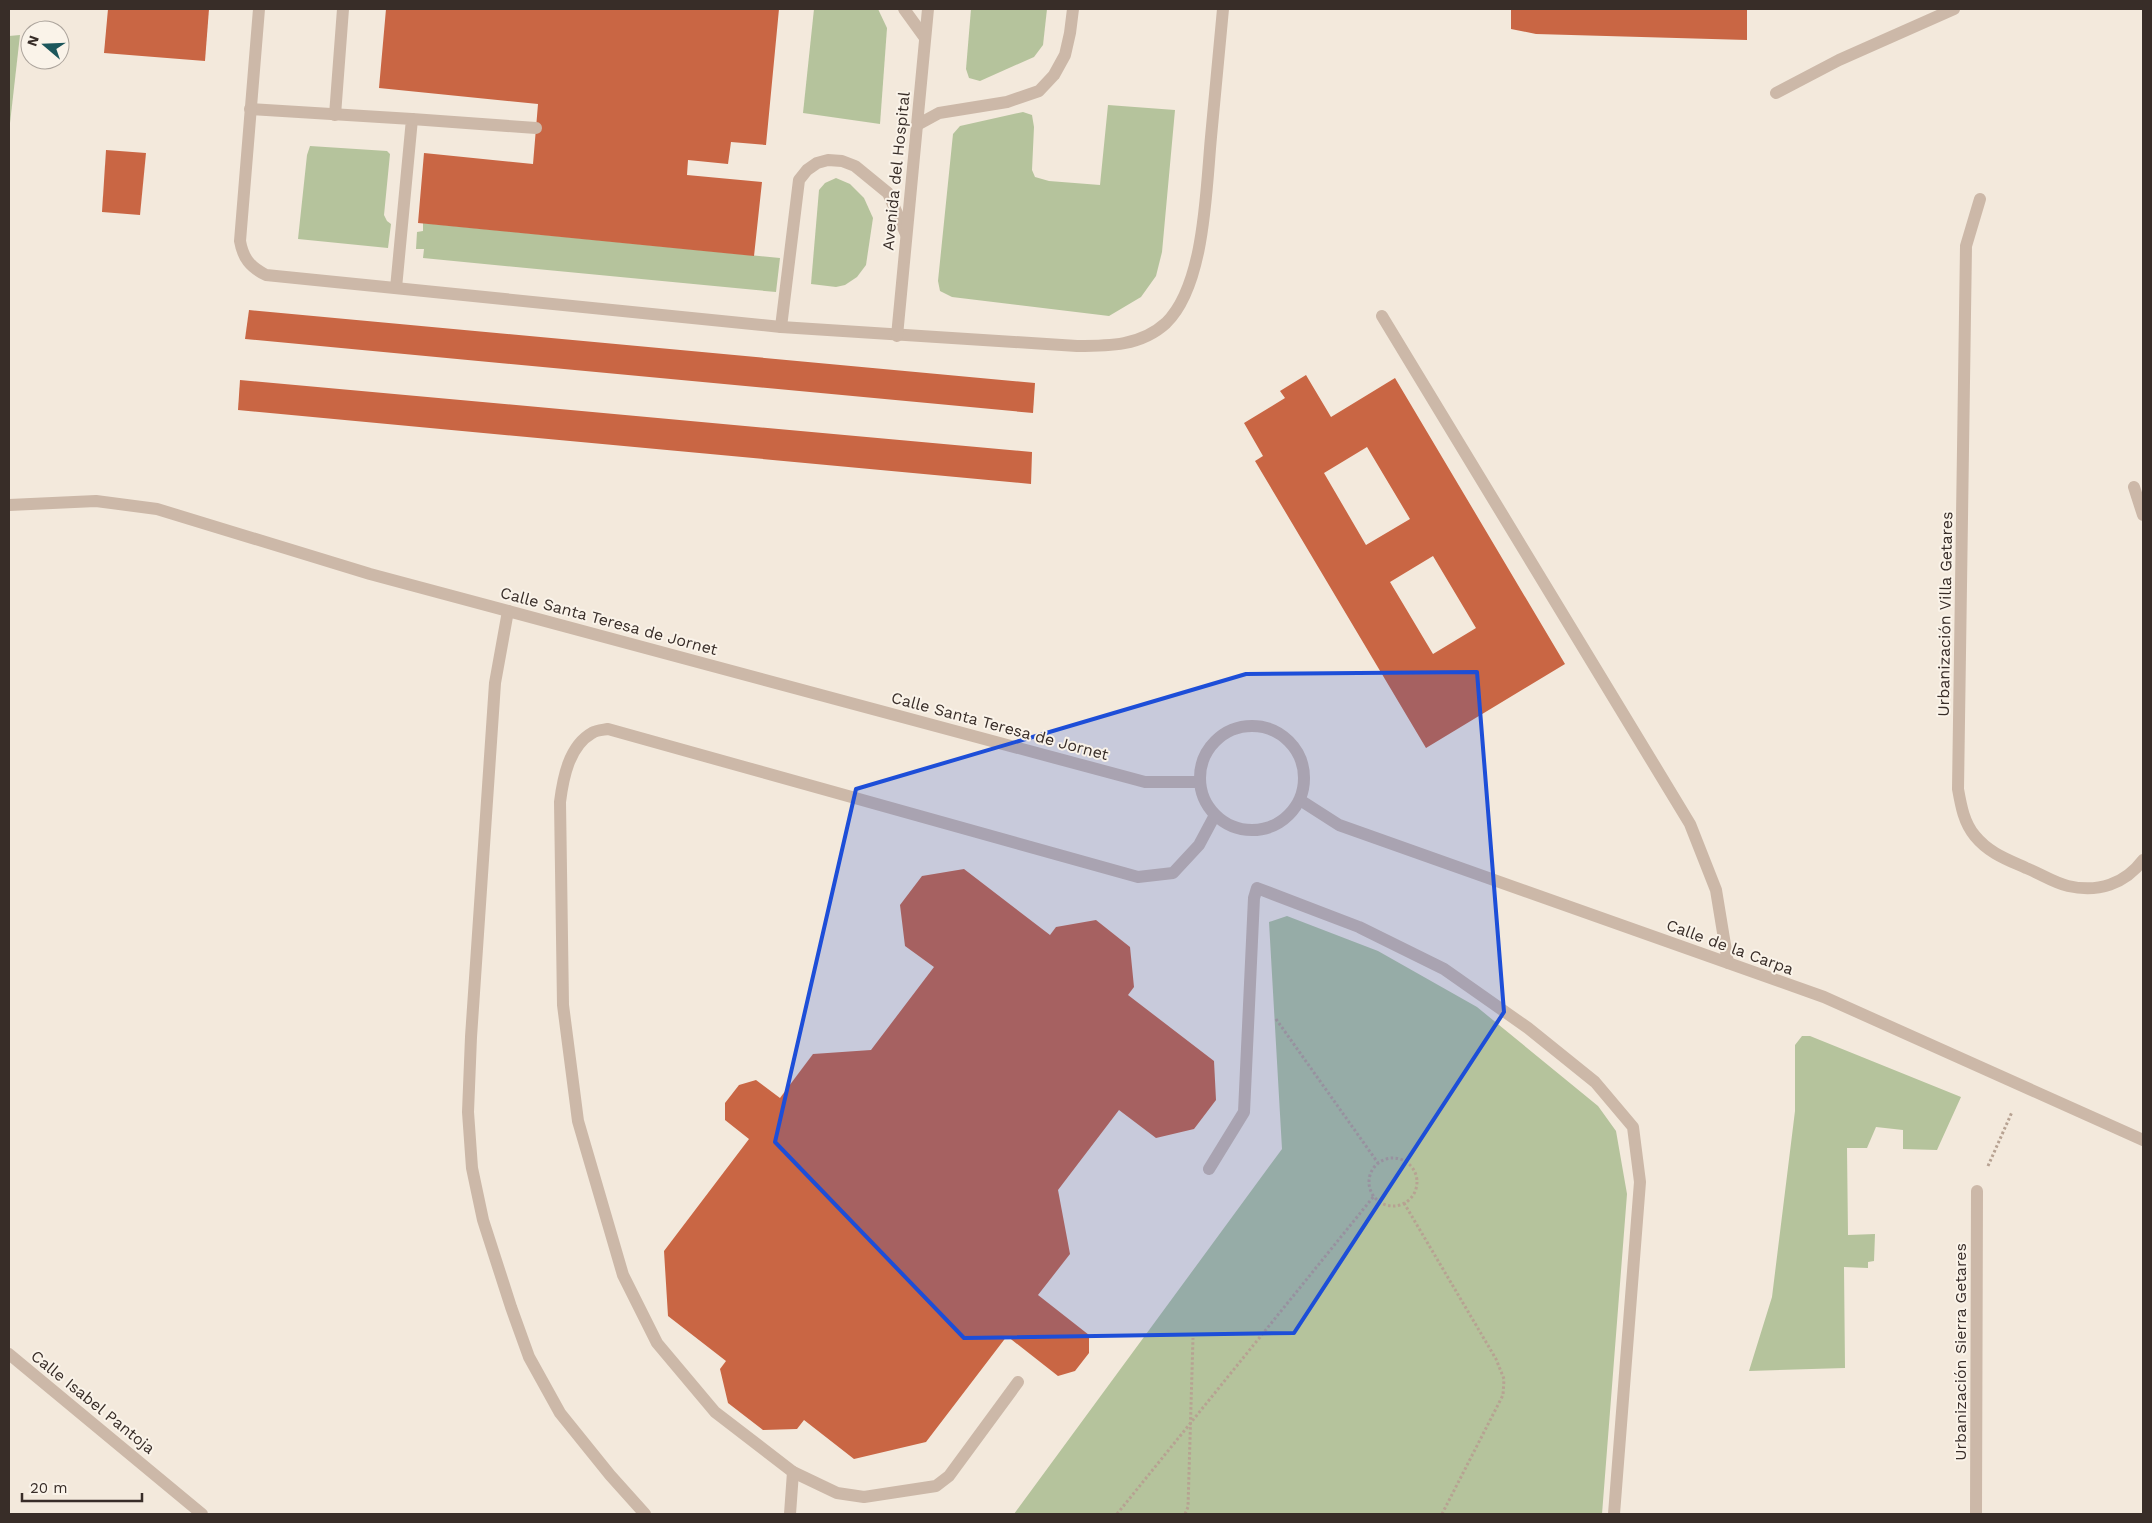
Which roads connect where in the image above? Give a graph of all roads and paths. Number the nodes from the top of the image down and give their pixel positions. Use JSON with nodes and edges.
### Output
{"nodes":[{"id":1,"x":259,"y":9,"type":"edge"},
{"id":2,"x":342,"y":9,"type":"edge"},
{"id":3,"x":904,"y":9,"type":"edge"},
{"id":4,"x":928,"y":9,"type":"edge"},
{"id":5,"x":1073,"y":9,"type":"edge"},
{"id":6,"x":1223,"y":9,"type":"edge"},
{"id":7,"x":1954,"y":9,"type":"edge"},
{"id":8,"x":926,"y":38,"type":"junction"},
{"id":9,"x":1776,"y":93,"type":"dead end"},
{"id":10,"x":250,"y":109,"type":"junction"},
{"id":11,"x":336,"y":115,"type":"junction"},
{"id":12,"x":412,"y":119,"type":"junction"},
{"id":13,"x":917,"y":125,"type":"junction"},
{"id":14,"x":536,"y":128,"type":"dead end"},
{"id":15,"x":1980,"y":199,"type":"dead end"},
{"id":16,"x":906,"y":234,"type":"junction"},
{"id":17,"x":396,"y":288,"type":"junction"},
{"id":18,"x":1382,"y":316,"type":"dead end"},
{"id":19,"x":781,"y":327,"type":"junction"},
{"id":20,"x":897,"y":336,"type":"junction"},
{"id":21,"x":2134,"y":487,"type":"dead end"},
{"id":22,"x":9,"y":505,"type":"edge"},
{"id":23,"x":2143,"y":515,"type":"edge"},
{"id":24,"x":508,"y":612,"type":"junction"},
{"id":25,"x":1200,"y":782,"type":"junction"},
{"id":26,"x":1300,"y":800,"type":"junction"},
{"id":27,"x":1215,"y":815,"type":"junction"},
{"id":28,"x":2143,"y":860,"type":"edge"},
{"id":29,"x":1728,"y":963,"type":"junction"},
{"id":30,"x":1250,"y":981,"type":"junction"},
{"id":31,"x":2023,"y":1086,"type":"junction"},
{"id":32,"x":2143,"y":1140,"type":"edge"},
{"id":33,"x":1378,"y":1163,"type":"junction"},
{"id":34,"x":1209,"y":1169,"type":"dead end"},
{"id":35,"x":1977,"y":1191,"type":"joint"},
{"id":36,"x":1374,"y":1196,"type":"junction"},
{"id":37,"x":1404,"y":1203,"type":"junction"},
{"id":38,"x":1193,"y":1338,"type":"dead end"},
{"id":39,"x":9,"y":1354,"type":"edge"},
{"id":40,"x":1018,"y":1382,"type":"dead end"},
{"id":41,"x":1190,"y":1424,"type":"junction"},
{"id":42,"x":793,"y":1472,"type":"junction"},
{"id":43,"x":202,"y":1514,"type":"edge"},
{"id":44,"x":644,"y":1514,"type":"edge"},
{"id":45,"x":790,"y":1514,"type":"edge"},
{"id":46,"x":1118,"y":1514,"type":"edge"},
{"id":47,"x":1186,"y":1514,"type":"edge"},
{"id":48,"x":1442,"y":1514,"type":"edge"},
{"id":49,"x":1614,"y":1514,"type":"edge"},
{"id":50,"x":1976,"y":1514,"type":"edge"}],
"edges":[{"from":1,"to":10,"type":"street"},
{"from":2,"to":11,"type":"street"},
{"from":3,"to":8,"type":"street"},
{"from":4,"to":8,"type":"street","name":"Avenida del Hospital"},
{"from":5,"to":13,"type":"street"},
{"from":6,"to":20,"type":"street"},
{"from":7,"to":9,"type":"street"},
{"from":8,"to":13,"type":"street","name":"Avenida del Hospital"},
{"from":10,"to":11,"type":"street"},
{"from":10,"to":17,"type":"street"},
{"from":11,"to":12,"type":"street"},
{"from":12,"to":14,"type":"street"},
{"from":12,"to":17,"type":"street"},
{"from":13,"to":16,"type":"street","name":"Avenida del Hospital"},
{"from":15,"to":28,"type":"street","name":"Urbanización Villa Getares"},
{"from":16,"to":19,"type":"street"},
{"from":16,"to":20,"type":"street","name":"Avenida del Hospital"},
{"from":17,"to":19,"type":"street"},
{"from":18,"to":29,"type":"street"},
{"from":19,"to":20,"type":"street"},
{"from":21,"to":23,"type":"street"},
{"from":22,"to":24,"type":"street","name":"Calle Santa Teresa de Jornet"},
{"from":24,"to":25,"type":"street","name":"Calle Santa Teresa de Jornet"},
{"from":24,"to":44,"type":"street"},
{"from":25,"to":26,"type":"street"},
{"from":25,"to":27,"type":"street"},
{"from":26,"to":27,"type":"street"},
{"from":26,"to":29,"type":"street","name":"Calle de la Carpa"},
{"from":27,"to":42,"type":"street"},
{"from":29,"to":31,"type":"street","name":"Calle de la Carpa"},
{"from":30,"to":33,"type":"path"},
{"from":30,"to":34,"type":"street"},
{"from":30,"to":49,"type":"street"},
{"from":31,"to":32,"type":"street","name":"Calle de la Carpa"},
{"from":31,"to":35,"type":"path"},
{"from":33,"to":36,"type":"path"},
{"from":33,"to":37,"type":"path"},
{"from":35,"to":50,"type":"street","name":"Urbanización Sierra Getares"},
{"from":36,"to":37,"type":"path"},
{"from":36,"to":41,"type":"path"},
{"from":37,"to":48,"type":"path"},
{"from":38,"to":41,"type":"path"},
{"from":39,"to":43,"type":"street","name":"Calle Isabel Pantoja"},
{"from":40,"to":42,"type":"street"},
{"from":41,"to":46,"type":"path"},
{"from":41,"to":47,"type":"path"},
{"from":42,"to":45,"type":"street"}]}
